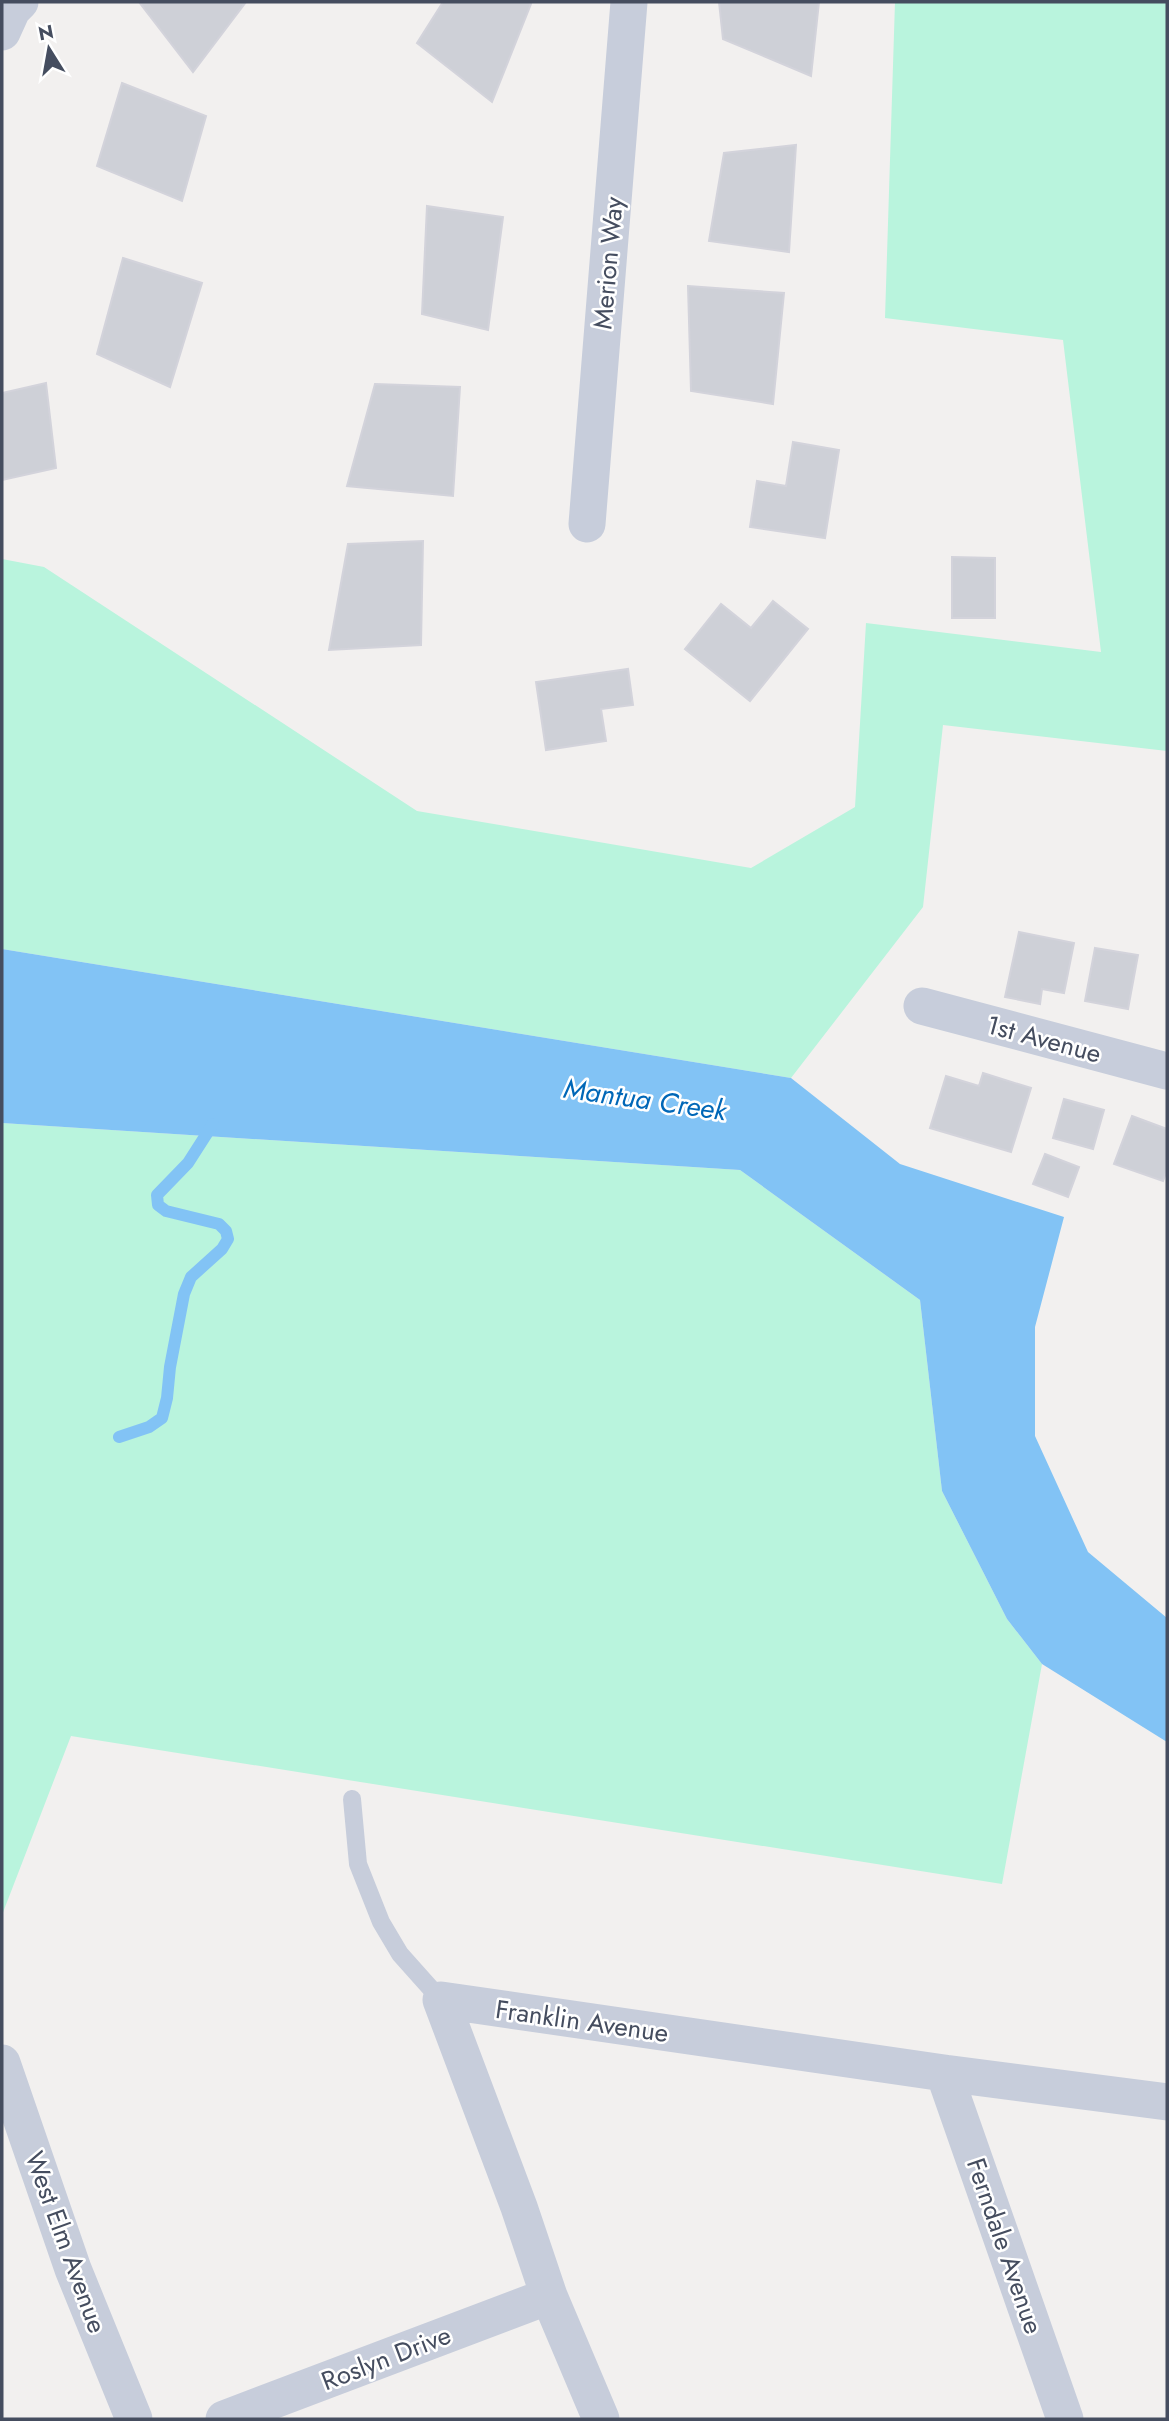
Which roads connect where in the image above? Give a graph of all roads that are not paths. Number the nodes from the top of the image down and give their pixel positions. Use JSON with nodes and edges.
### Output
{"nodes":[{"id":1,"x":20,"y":2,"type":"edge"},
{"id":2,"x":629,"y":2,"type":"edge"},
{"id":3,"x":2,"y":32,"type":"edge"},
{"id":4,"x":587,"y":524,"type":"dead end"},
{"id":5,"x":922,"y":1006,"type":"dead end"},
{"id":6,"x":1167,"y":1071,"type":"edge"},
{"id":7,"x":352,"y":1799,"type":"dead end"},
{"id":8,"x":442,"y":2000,"type":"junction"},
{"id":9,"x":2,"y":2063,"type":"edge"},
{"id":10,"x":944,"y":2073,"type":"junction"},
{"id":11,"x":1167,"y":2102,"type":"edge"},
{"id":12,"x":549,"y":2296,"type":"junction"},
{"id":13,"x":134,"y":2419,"type":"edge"},
{"id":14,"x":224,"y":2419,"type":"edge"},
{"id":15,"x":601,"y":2419,"type":"edge"},
{"id":16,"x":1065,"y":2419,"type":"edge"}],
"edges":[{"from":1,"to":3,"type":"street"},
{"from":2,"to":4,"type":"street","name":"Merion Way"},
{"from":5,"to":6,"type":"street","name":"1st Avenue"},
{"from":7,"to":8,"type":"lane"},
{"from":8,"to":10,"type":"street","name":"Franklin Avenue"},
{"from":8,"to":12,"type":"street"},
{"from":9,"to":13,"type":"street","name":"West Elm Avenue"},
{"from":10,"to":11,"type":"street","name":"Franklin Avenue"},
{"from":10,"to":16,"type":"street","name":"Ferndale Avenue"},
{"from":12,"to":14,"type":"street","name":"Roslyn Drive"},
{"from":12,"to":15,"type":"street"}]}
